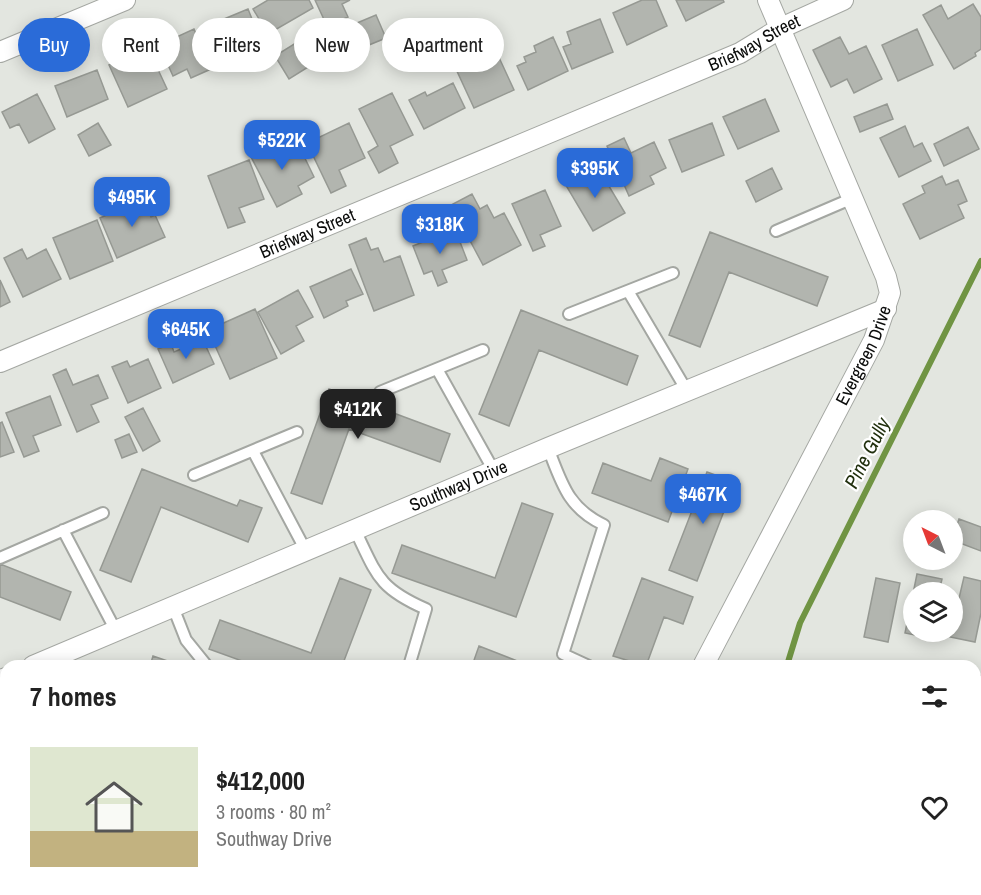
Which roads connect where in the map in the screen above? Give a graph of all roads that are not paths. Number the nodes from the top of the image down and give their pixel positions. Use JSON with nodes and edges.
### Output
{"nodes":[{"id":1,"x":125,"y":0,"type":"edge"},
{"id":2,"x":768,"y":0,"type":"edge"},
{"id":3,"x":843,"y":0,"type":"edge"},
{"id":4,"x":781,"y":28,"type":"junction"},
{"id":5,"x":0,"y":51,"type":"edge"},
{"id":6,"x":853,"y":198,"type":"junction"},
{"id":7,"x":776,"y":231,"type":"dead end"},
{"id":8,"x":673,"y":273,"type":"dead end"},
{"id":9,"x":627,"y":291,"type":"junction"},
{"id":10,"x":886,"y":309,"type":"junction"},
{"id":11,"x":569,"y":314,"type":"dead end"},
{"id":12,"x":483,"y":350,"type":"dead end"},
{"id":13,"x":0,"y":362,"type":"edge"},
{"id":14,"x":437,"y":369,"type":"junction"},
{"id":15,"x":687,"y":391,"type":"junction"},
{"id":16,"x":380,"y":392,"type":"dead end"},
{"id":17,"x":297,"y":432,"type":"dead end"},
{"id":18,"x":548,"y":448,"type":"junction"},
{"id":19,"x":253,"y":451,"type":"junction"},
{"id":20,"x":494,"y":471,"type":"junction"},
{"id":21,"x":194,"y":475,"type":"dead end"},
{"id":22,"x":103,"y":513,"type":"dead end"},
{"id":23,"x":63,"y":530,"type":"junction"},
{"id":24,"x":355,"y":530,"type":"junction"},
{"id":25,"x":306,"y":551,"type":"junction"},
{"id":26,"x":0,"y":558,"type":"edge"},
{"id":27,"x":173,"y":607,"type":"junction"},
{"id":28,"x":116,"y":631,"type":"junction"},
{"id":29,"x":47,"y":660,"type":"edge"},
{"id":30,"x":202,"y":660,"type":"edge"},
{"id":31,"x":411,"y":660,"type":"edge"},
{"id":32,"x":576,"y":660,"type":"edge"},
{"id":33,"x":706,"y":660,"type":"edge"}],
"edges":[{"from":1,"to":5,"type":"street"},
{"from":2,"to":4,"type":"street","name":"Evergreen Drive"},
{"from":3,"to":4,"type":"street","name":"Briefway Street"},
{"from":4,"to":6,"type":"street","name":"Evergreen Drive"},
{"from":4,"to":13,"type":"street","name":"Briefway Street"},
{"from":6,"to":7,"type":"lane"},
{"from":6,"to":10,"type":"street","name":"Evergreen Drive"},
{"from":8,"to":9,"type":"lane"},
{"from":9,"to":11,"type":"lane"},
{"from":9,"to":15,"type":"lane"},
{"from":10,"to":15,"type":"street","name":"Southway Drive"},
{"from":10,"to":33,"type":"street","name":"Evergreen Drive"},
{"from":12,"to":14,"type":"lane"},
{"from":14,"to":16,"type":"lane"},
{"from":14,"to":20,"type":"lane"},
{"from":15,"to":18,"type":"street","name":"Southway Drive"},
{"from":17,"to":19,"type":"lane"},
{"from":18,"to":20,"type":"street","name":"Southway Drive"},
{"from":18,"to":32,"type":"lane"},
{"from":19,"to":21,"type":"lane"},
{"from":19,"to":25,"type":"lane"},
{"from":20,"to":24,"type":"street","name":"Southway Drive"},
{"from":22,"to":23,"type":"lane"},
{"from":23,"to":26,"type":"lane"},
{"from":23,"to":28,"type":"lane"},
{"from":24,"to":25,"type":"street","name":"Southway Drive"},
{"from":24,"to":31,"type":"lane"},
{"from":25,"to":27,"type":"street","name":"Southway Drive"},
{"from":27,"to":28,"type":"street","name":"Southway Drive"},
{"from":27,"to":30,"type":"lane"},
{"from":28,"to":29,"type":"street","name":"Southway Drive"}]}
